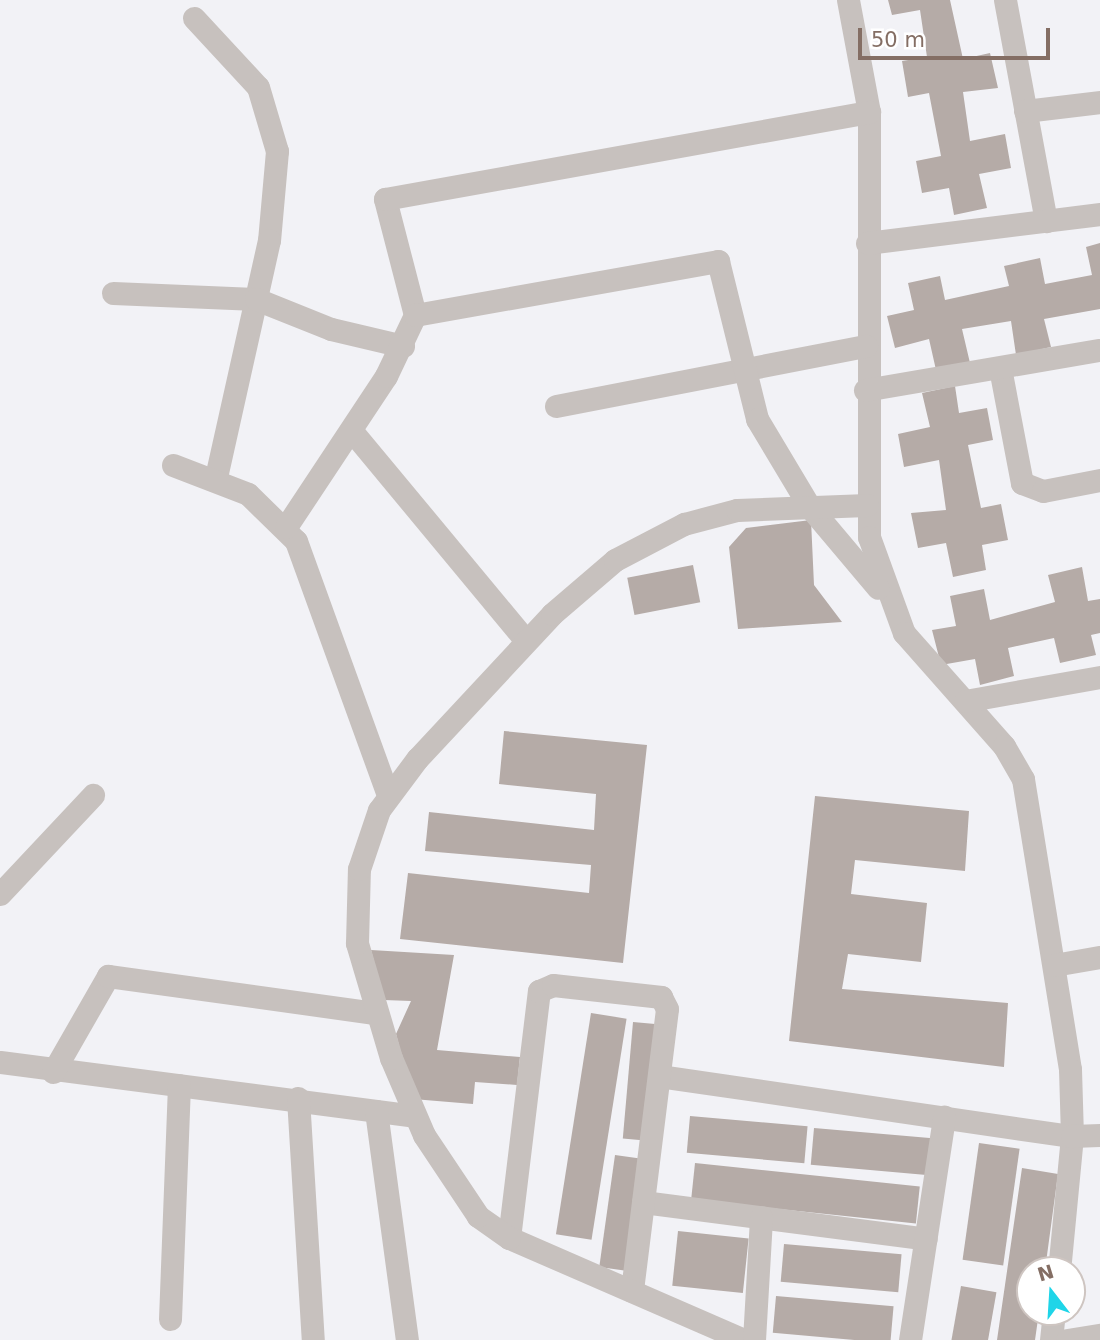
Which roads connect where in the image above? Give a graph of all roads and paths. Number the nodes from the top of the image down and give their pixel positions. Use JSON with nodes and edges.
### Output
{"nodes":[{"id":1,"x":848,"y":0,"type":"edge"},
{"id":2,"x":1005,"y":0,"type":"edge"},
{"id":3,"x":194,"y":18,"type":"dead end"},
{"id":4,"x":1100,"y":102,"type":"edge"},
{"id":5,"x":1025,"y":111,"type":"junction"},
{"id":6,"x":869,"y":112,"type":"junction"},
{"id":7,"x":1100,"y":214,"type":"edge"},
{"id":8,"x":1046,"y":221,"type":"junction"},
{"id":9,"x":867,"y":243,"type":"junction"},
{"id":10,"x":113,"y":293,"type":"dead end"},
{"id":11,"x":256,"y":299,"type":"junction"},
{"id":12,"x":415,"y":315,"type":"junction"},
{"id":13,"x":403,"y":346,"type":"junction"},
{"id":14,"x":866,"y":346,"type":"junction"},
{"id":15,"x":1100,"y":350,"type":"edge"},
{"id":16,"x":1000,"y":368,"type":"junction"},
{"id":17,"x":742,"y":371,"type":"junction"},
{"id":18,"x":865,"y":390,"type":"junction"},
{"id":19,"x":556,"y":406,"type":"dead end"},
{"id":20,"x":351,"y":430,"type":"junction"},
{"id":21,"x":173,"y":465,"type":"dead end"},
{"id":22,"x":216,"y":477,"type":"junction"},
{"id":23,"x":1100,"y":480,"type":"edge"},
{"id":24,"x":867,"y":505,"type":"junction"},
{"id":25,"x":809,"y":506,"type":"junction"},
{"id":26,"x":286,"y":527,"type":"junction"},
{"id":27,"x":890,"y":602,"type":"junction"},
{"id":28,"x":526,"y":641,"type":"junction"},
{"id":29,"x":1100,"y":677,"type":"edge"},
{"id":30,"x":965,"y":701,"type":"junction"},
{"id":31,"x":93,"y":795,"type":"dead end"},
{"id":32,"x":388,"y":795,"type":"junction"},
{"id":33,"x":0,"y":894,"type":"edge"},
{"id":34,"x":1100,"y":957,"type":"edge"},
{"id":35,"x":1054,"y":965,"type":"junction"},
{"id":36,"x":376,"y":1013,"type":"junction"},
{"id":37,"x":0,"y":1062,"type":"edge"},
{"id":38,"x":53,"y":1072,"type":"junction"},
{"id":39,"x":659,"y":1076,"type":"junction"},
{"id":40,"x":179,"y":1085,"type":"junction"},
{"id":41,"x":298,"y":1098,"type":"junction"},
{"id":42,"x":376,"y":1111,"type":"junction"},
{"id":43,"x":414,"y":1116,"type":"junction"},
{"id":44,"x":944,"y":1117,"type":"junction"},
{"id":45,"x":1100,"y":1135,"type":"edge"},
{"id":46,"x":1072,"y":1136,"type":"junction"},
{"id":47,"x":643,"y":1202,"type":"junction"},
{"id":48,"x":761,"y":1217,"type":"junction"},
{"id":49,"x":509,"y":1238,"type":"junction"},
{"id":50,"x":926,"y":1239,"type":"junction"},
{"id":51,"x":1060,"y":1256,"type":"edge"},
{"id":52,"x":632,"y":1291,"type":"junction"},
{"id":53,"x":170,"y":1319,"type":"dead end"},
{"id":54,"x":1100,"y":1335,"type":"edge"},
{"id":55,"x":313,"y":1340,"type":"edge"},
{"id":56,"x":407,"y":1340,"type":"edge"},
{"id":57,"x":744,"y":1340,"type":"edge"},
{"id":58,"x":754,"y":1340,"type":"edge"},
{"id":59,"x":910,"y":1340,"type":"edge"},
{"id":60,"x":1068,"y":1340,"type":"edge"}],
"edges":[{"from":1,"to":6,"type":"street"},
{"from":2,"to":5,"type":"street"},
{"from":3,"to":11,"type":"street"},
{"from":4,"to":5,"type":"street"},
{"from":5,"to":8,"type":"street"},
{"from":6,"to":9,"type":"street"},
{"from":6,"to":12,"type":"street"},
{"from":7,"to":8,"type":"street"},
{"from":8,"to":9,"type":"street"},
{"from":9,"to":14,"type":"street"},
{"from":10,"to":11,"type":"street"},
{"from":11,"to":13,"type":"street"},
{"from":11,"to":22,"type":"street"},
{"from":12,"to":13,"type":"street"},
{"from":12,"to":17,"type":"street"},
{"from":13,"to":20,"type":"street"},
{"from":14,"to":17,"type":"street"},
{"from":14,"to":18,"type":"street"},
{"from":15,"to":16,"type":"street"},
{"from":16,"to":18,"type":"street"},
{"from":16,"to":23,"type":"street"},
{"from":17,"to":19,"type":"street"},
{"from":17,"to":25,"type":"street"},
{"from":18,"to":24,"type":"street"},
{"from":20,"to":26,"type":"street"},
{"from":20,"to":28,"type":"street"},
{"from":21,"to":22,"type":"street"},
{"from":22,"to":26,"type":"street"},
{"from":24,"to":25,"type":"street"},
{"from":24,"to":27,"type":"street"},
{"from":25,"to":27,"type":"street"},
{"from":25,"to":28,"type":"street"},
{"from":26,"to":32,"type":"street"},
{"from":27,"to":30,"type":"street"},
{"from":28,"to":32,"type":"street"},
{"from":29,"to":30,"type":"street"},
{"from":30,"to":35,"type":"street"},
{"from":31,"to":33,"type":"street"},
{"from":32,"to":36,"type":"street"},
{"from":34,"to":35,"type":"street"},
{"from":35,"to":46,"type":"street"},
{"from":36,"to":38,"type":"street"},
{"from":36,"to":43,"type":"street"},
{"from":37,"to":38,"type":"street"},
{"from":38,"to":40,"type":"street"},
{"from":39,"to":44,"type":"street"},
{"from":39,"to":47,"type":"street"},
{"from":39,"to":49,"type":"street"},
{"from":40,"to":41,"type":"street"},
{"from":40,"to":53,"type":"street"},
{"from":41,"to":42,"type":"street"},
{"from":41,"to":55,"type":"street"},
{"from":42,"to":43,"type":"street"},
{"from":42,"to":56,"type":"street"},
{"from":43,"to":49,"type":"street"},
{"from":44,"to":46,"type":"street"},
{"from":44,"to":50,"type":"street"},
{"from":45,"to":46,"type":"street"},
{"from":46,"to":51,"type":"street"},
{"from":47,"to":48,"type":"street"},
{"from":47,"to":52,"type":"street"},
{"from":48,"to":50,"type":"street"},
{"from":48,"to":58,"type":"street"},
{"from":49,"to":52,"type":"street"},
{"from":50,"to":59,"type":"street"},
{"from":52,"to":57,"type":"street"},
{"from":54,"to":60,"type":"street"}]}
